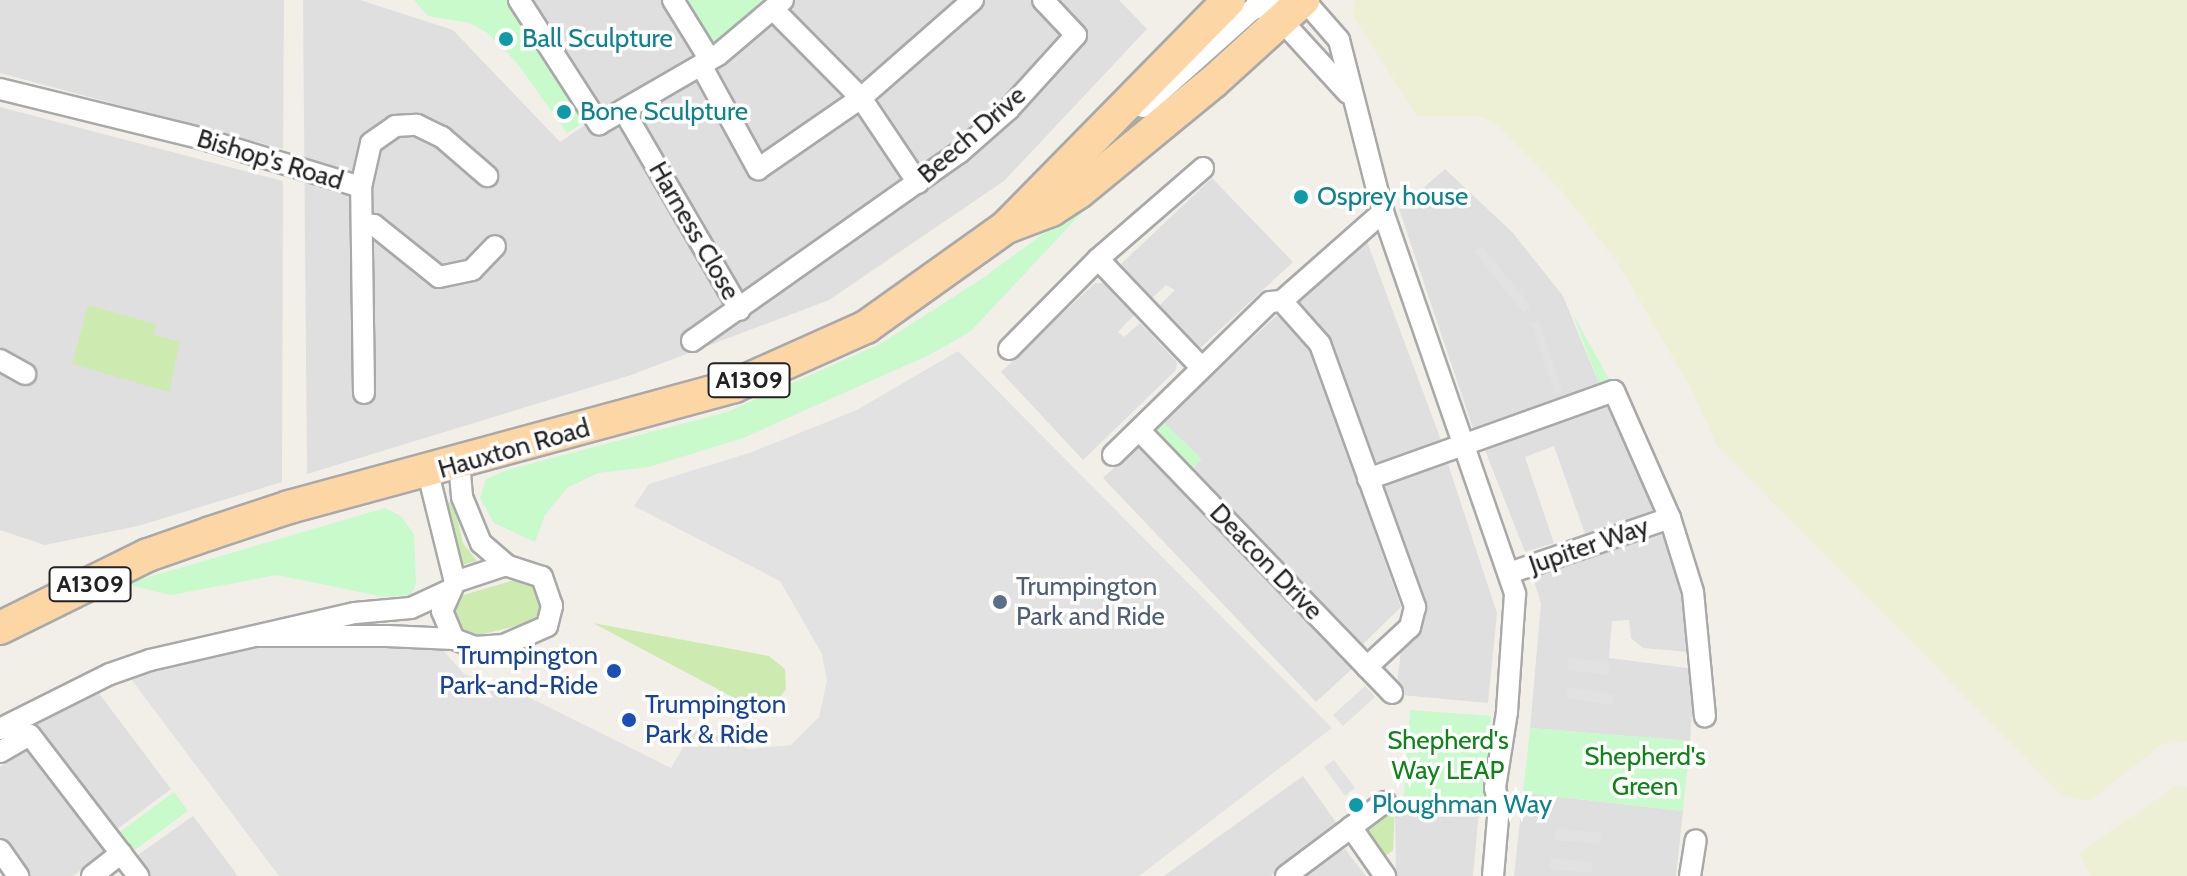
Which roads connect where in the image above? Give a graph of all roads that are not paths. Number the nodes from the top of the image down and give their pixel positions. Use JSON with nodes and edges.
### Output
{"nodes":[{"id":1,"x":519,"y":0,"type":"edge"},
{"id":2,"x":673,"y":0,"type":"edge"},
{"id":3,"x":973,"y":0,"type":"edge"},
{"id":4,"x":1043,"y":0,"type":"edge"},
{"id":5,"x":1229,"y":0,"type":"edge"},
{"id":6,"x":1288,"y":4,"type":"edge"},
{"id":7,"x":778,"y":5,"type":"edge"},
{"id":8,"x":705,"y":63,"type":"junction"},
{"id":9,"x":0,"y":89,"type":"edge"},
{"id":10,"x":861,"y":98,"type":"junction"},
{"id":11,"x":1353,"y":99,"type":"junction"},
{"id":12,"x":624,"y":111,"type":"junction"},
{"id":13,"x":1203,"y":168,"type":"dead end"},
{"id":14,"x":487,"y":176,"type":"dead end"},
{"id":15,"x":918,"y":183,"type":"junction"},
{"id":16,"x":1042,"y":185,"type":"junction"},
{"id":17,"x":361,"y":187,"type":"junction"},
{"id":18,"x":1383,"y":212,"type":"junction"},
{"id":19,"x":362,"y":224,"type":"junction"},
{"id":20,"x":1006,"y":227,"type":"junction"},
{"id":21,"x":495,"y":246,"type":"dead end"},
{"id":22,"x":818,"y":250,"type":"joint"},
{"id":23,"x":1098,"y":259,"type":"junction"},
{"id":24,"x":1282,"y":301,"type":"junction"},
{"id":25,"x":740,"y":310,"type":"junction"},
{"id":26,"x":692,"y":341,"type":"dead end"},
{"id":27,"x":1009,"y":349,"type":"dead end"},
{"id":28,"x":0,"y":360,"type":"edge"},
{"id":29,"x":1200,"y":366,"type":"junction"},
{"id":30,"x":25,"y":374,"type":"dead end"},
{"id":31,"x":364,"y":393,"type":"dead end"},
{"id":32,"x":1139,"y":430,"type":"junction"},
{"id":33,"x":1463,"y":445,"type":"junction"},
{"id":34,"x":1113,"y":455,"type":"dead end"},
{"id":35,"x":459,"y":462,"type":"junction"},
{"id":36,"x":428,"y":473,"type":"junction"},
{"id":37,"x":1368,"y":479,"type":"junction"},
{"id":38,"x":1670,"y":518,"type":"junction"},
{"id":39,"x":506,"y":565,"type":"junction"},
{"id":40,"x":1509,"y":573,"type":"junction"},
{"id":41,"x":452,"y":586,"type":"junction"},
{"id":42,"x":0,"y":628,"type":"edge"},
{"id":43,"x":259,"y":636,"type":"junction"},
{"id":44,"x":454,"y":639,"type":"junction"},
{"id":45,"x":1367,"y":667,"type":"junction"},
{"id":46,"x":1392,"y":693,"type":"dead end"},
{"id":47,"x":1705,"y":716,"type":"dead end"},
{"id":48,"x":0,"y":729,"type":"edge"},
{"id":49,"x":0,"y":752,"type":"edge"},
{"id":50,"x":1385,"y":802,"type":"dead end"},
{"id":51,"x":1351,"y":827,"type":"junction"},
{"id":52,"x":1696,"y":840,"type":"dead end"},
{"id":53,"x":0,"y":850,"type":"edge"},
{"id":54,"x":121,"y":853,"type":"junction"},
{"id":55,"x":18,"y":876,"type":"edge"},
{"id":56,"x":92,"y":876,"type":"edge"},
{"id":57,"x":138,"y":876,"type":"edge"},
{"id":58,"x":1286,"y":876,"type":"edge"},
{"id":59,"x":1385,"y":876,"type":"edge"},
{"id":60,"x":1493,"y":876,"type":"edge"},
{"id":61,"x":1690,"y":876,"type":"edge"}],
"edges":[{"from":1,"to":12,"type":"street"},
{"from":2,"to":8,"type":"street"},
{"from":3,"to":10,"type":"street"},
{"from":4,"to":15,"type":"street","name":"Beech Drive"},
{"from":5,"to":16,"type":"main road","number":"A1309"},
{"from":6,"to":11,"type":"street"},
{"from":6,"to":11,"type":"street"},
{"from":6,"to":16,"type":"street"},
{"from":6,"to":20,"type":"main road","number":"A1309"},
{"from":7,"to":8,"type":"street"},
{"from":7,"to":10,"type":"street"},
{"from":8,"to":10,"type":"street"},
{"from":8,"to":12,"type":"street"},
{"from":9,"to":17,"type":"street","name":"Bishop's Road"},
{"from":10,"to":15,"type":"street"},
{"from":11,"to":18,"type":"street"},
{"from":12,"to":25,"type":"street","name":"Harness Close"},
{"from":13,"to":23,"type":"street"},
{"from":14,"to":17,"type":"street","name":"Bishop's Road"},
{"from":15,"to":22,"type":"street","name":"Beech Drive"},
{"from":16,"to":20,"type":"main road","number":"A1309"},
{"from":17,"to":19,"type":"street"},
{"from":18,"to":24,"type":"street"},
{"from":18,"to":33,"type":"street"},
{"from":19,"to":21,"type":"street"},
{"from":19,"to":31,"type":"street"},
{"from":20,"to":35,"type":"main road","name":"Hauxton Road","number":"A1309"},
{"from":22,"to":25,"type":"street","name":"Harness Close"},
{"from":23,"to":27,"type":"street"},
{"from":23,"to":29,"type":"street"},
{"from":24,"to":29,"type":"street"},
{"from":24,"to":37,"type":"street"},
{"from":25,"to":26,"type":"street","name":"Harness Close"},
{"from":28,"to":30,"type":"street"},
{"from":29,"to":32,"type":"street"},
{"from":32,"to":34,"type":"street"},
{"from":32,"to":45,"type":"street","name":"Deacon Drive"},
{"from":33,"to":37,"type":"street"},
{"from":33,"to":38,"type":"street","name":"Jupiter Way"},
{"from":33,"to":40,"type":"street"},
{"from":35,"to":36,"type":"main road","name":"Hauxton Road","number":"A1309"},
{"from":35,"to":39,"type":"street"},
{"from":36,"to":41,"type":"street"},
{"from":36,"to":42,"type":"main road","name":"Hauxton Road","number":"A1309"},
{"from":37,"to":45,"type":"street"},
{"from":38,"to":40,"type":"street","name":"Jupiter Way"},
{"from":38,"to":47,"type":"street","name":"Jupiter Way"},
{"from":39,"to":41,"type":"street"},
{"from":39,"to":44,"type":"street"},
{"from":40,"to":60,"type":"street"},
{"from":41,"to":43,"type":"street"},
{"from":41,"to":44,"type":"street"},
{"from":43,"to":44,"type":"street"},
{"from":43,"to":48,"type":"street"},
{"from":45,"to":46,"type":"street","name":"Deacon Drive"},
{"from":49,"to":54,"type":"street"},
{"from":50,"to":51,"type":"street"},
{"from":51,"to":58,"type":"street"},
{"from":51,"to":59,"type":"street"},
{"from":52,"to":61,"type":"street"},
{"from":53,"to":55,"type":"street"},
{"from":54,"to":56,"type":"street"},
{"from":54,"to":57,"type":"street"}]}
